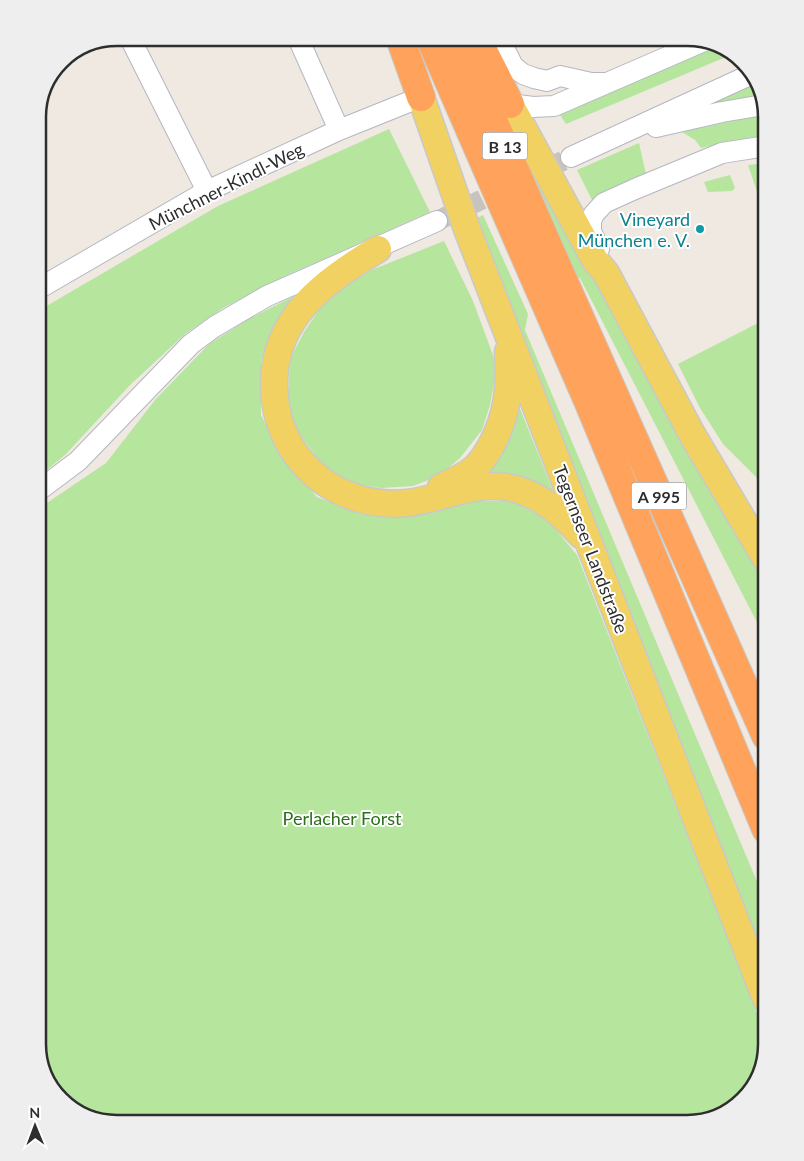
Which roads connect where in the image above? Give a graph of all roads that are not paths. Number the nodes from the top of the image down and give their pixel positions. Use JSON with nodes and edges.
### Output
{"nodes":[{"id":1,"x":134,"y":46,"type":"edge"},
{"id":2,"x":302,"y":46,"type":"edge"},
{"id":3,"x":403,"y":46,"type":"edge"},
{"id":4,"x":433,"y":46,"type":"edge"},
{"id":5,"x":461,"y":46,"type":"edge"},
{"id":6,"x":480,"y":46,"type":"edge"},
{"id":7,"x":503,"y":46,"type":"edge"},
{"id":8,"x":693,"y":47,"type":"edge"},
{"id":9,"x":745,"y":77,"type":"edge"},
{"id":10,"x":606,"y":84,"type":"junction"},
{"id":11,"x":421,"y":97,"type":"junction"},
{"id":12,"x":510,"y":104,"type":"junction"},
{"id":13,"x":757,"y":106,"type":"edge"},
{"id":14,"x":339,"y":130,"type":"junction"},
{"id":15,"x":613,"y":138,"type":"junction"},
{"id":16,"x":758,"y":147,"type":"edge"},
{"id":17,"x":571,"y":157,"type":"tunnel mouth"},
{"id":18,"x":207,"y":192,"type":"junction"},
{"id":19,"x":437,"y":221,"type":"tunnel mouth"},
{"id":20,"x":378,"y":249,"type":"junction"},
{"id":21,"x":552,"y":255,"type":"joint"},
{"id":22,"x":606,"y":273,"type":"junction"},
{"id":23,"x":46,"y":285,"type":"edge"},
{"id":24,"x":507,"y":331,"type":"junction"},
{"id":25,"x":46,"y":486,"type":"edge"},
{"id":26,"x":406,"y":503,"type":"junction"},
{"id":27,"x":587,"y":542,"type":"junction"},
{"id":28,"x":758,"y":545,"type":"edge"},
{"id":29,"x":758,"y":718,"type":"edge"},
{"id":30,"x":758,"y":810,"type":"edge"},
{"id":31,"x":758,"y":979,"type":"edge"}],
"edges":[{"from":1,"to":18,"type":"street"},
{"from":2,"to":14,"type":"street"},
{"from":3,"to":11,"type":"highway"},
{"from":4,"to":30,"type":"highway","number":"A 995"},
{"from":5,"to":21,"type":"highway","number":"B 13"},
{"from":6,"to":12,"type":"highway"},
{"from":7,"to":10,"type":"street"},
{"from":8,"to":10,"type":"street"},
{"from":9,"to":15,"type":"street"},
{"from":10,"to":12,"type":"street"},
{"from":11,"to":14,"type":"street","name":"Münchner-Kindl-Weg"},
{"from":11,"to":24,"type":"main road","name":"Tegernseer Landstraße"},
{"from":12,"to":22,"type":"main road"},
{"from":13,"to":15,"type":"street"},
{"from":14,"to":18,"type":"street","name":"Münchner-Kindl-Weg"},
{"from":15,"to":17,"type":"street"},
{"from":16,"to":22,"type":"street"},
{"from":18,"to":23,"type":"street","name":"Münchner-Kindl-Weg"},
{"from":19,"to":20,"type":"street"},
{"from":20,"to":25,"type":"street"},
{"from":20,"to":26,"type":"main road"},
{"from":21,"to":29,"type":"highway","number":"A 995"},
{"from":22,"to":28,"type":"main road"},
{"from":24,"to":26,"type":"main road"},
{"from":24,"to":27,"type":"main road","name":"Tegernseer Landstraße"},
{"from":26,"to":27,"type":"main road"},
{"from":27,"to":31,"type":"main road","name":"Tegernseer Landstraße"}]}
